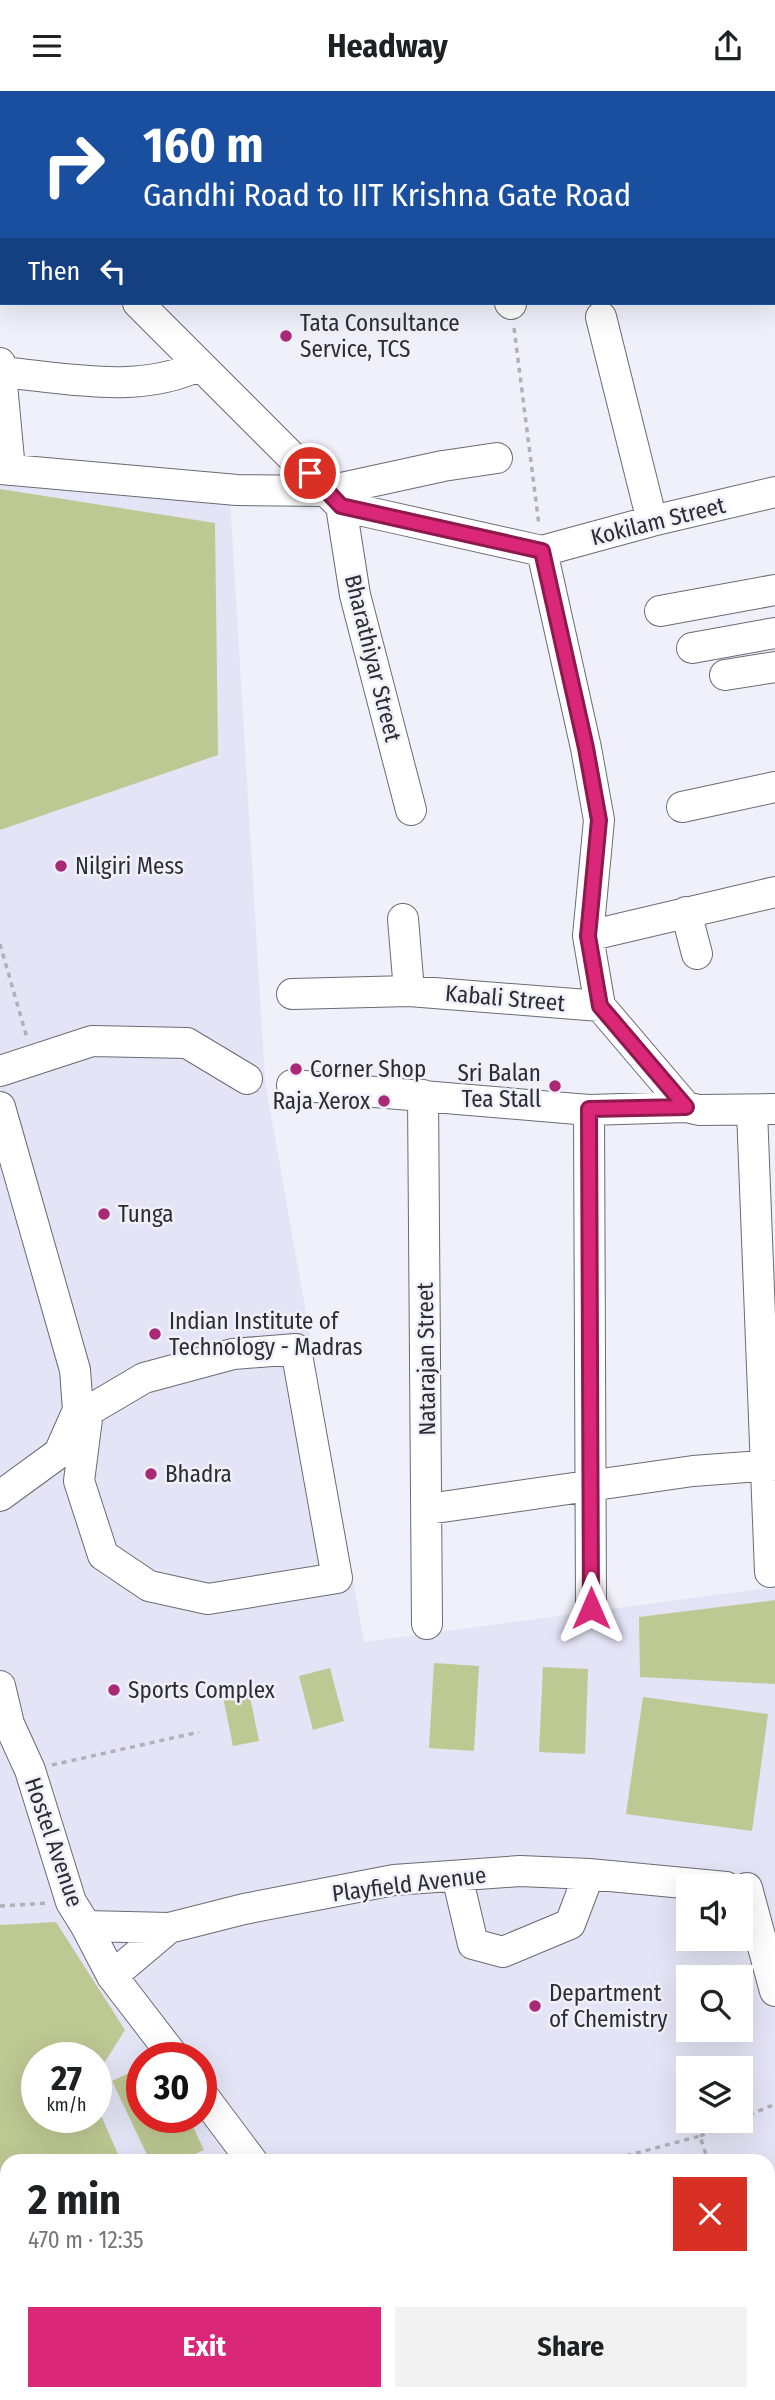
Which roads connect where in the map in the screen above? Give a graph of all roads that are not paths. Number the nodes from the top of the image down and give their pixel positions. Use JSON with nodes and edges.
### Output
{"nodes":[{"id":1,"x":140,"y":305,"type":"edge"},
{"id":2,"x":601,"y":317,"type":"dead end"},
{"id":3,"x":200,"y":365,"type":"junction"},
{"id":4,"x":1,"y":367,"type":"edge"},
{"id":5,"x":497,"y":458,"type":"dead end"},
{"id":6,"x":5,"y":470,"type":"edge"},
{"id":7,"x":775,"y":492,"type":"edge"},
{"id":8,"x":335,"y":499,"type":"junction"},
{"id":9,"x":652,"y":521,"type":"junction"},
{"id":10,"x":542,"y":551,"type":"junction"},
{"id":11,"x":775,"y":590,"type":"edge"},
{"id":12,"x":660,"y":611,"type":"dead end"},
{"id":13,"x":775,"y":633,"type":"edge"},
{"id":14,"x":692,"y":647,"type":"dead end"},
{"id":15,"x":775,"y":667,"type":"edge"},
{"id":16,"x":725,"y":675,"type":"dead end"},
{"id":17,"x":775,"y":787,"type":"edge"},
{"id":18,"x":682,"y":807,"type":"dead end"},
{"id":19,"x":411,"y":810,"type":"dead end"},
{"id":20,"x":775,"y":892,"type":"edge"},
{"id":21,"x":686,"y":912,"type":"junction"},
{"id":22,"x":403,"y":919,"type":"dead end"},
{"id":23,"x":588,"y":936,"type":"junction"},
{"id":24,"x":697,"y":954,"type":"dead end"},
{"id":25,"x":409,"y":991,"type":"junction"},
{"id":26,"x":292,"y":994,"type":"dead end"},
{"id":27,"x":600,"y":1006,"type":"junction"},
{"id":28,"x":0,"y":1071,"type":"edge"},
{"id":29,"x":247,"y":1079,"type":"dead end"},
{"id":30,"x":292,"y":1085,"type":"dead end"},
{"id":31,"x":424,"y":1095,"type":"junction"},
{"id":32,"x":0,"y":1107,"type":"edge"},
{"id":33,"x":686,"y":1107,"type":"junction"},
{"id":34,"x":589,"y":1109,"type":"junction"},
{"id":35,"x":763,"y":1110,"type":"edge"},
{"id":36,"x":83,"y":1411,"type":"junction"},
{"id":37,"x":770,"y":1465,"type":"edge"},
{"id":38,"x":591,"y":1486,"type":"junction"},
{"id":39,"x":0,"y":1496,"type":"edge"},
{"id":40,"x":428,"y":1509,"type":"junction"},
{"id":41,"x":769,"y":1572,"type":"dead end"},
{"id":42,"x":591,"y":1608,"type":"dead end"},
{"id":43,"x":427,"y":1624,"type":"dead end"},
{"id":44,"x":0,"y":1686,"type":"edge"},
{"id":45,"x":4,"y":1725,"type":"edge"},
{"id":46,"x":589,"y":1874,"type":"junction"},
{"id":47,"x":457,"y":1875,"type":"junction"},
{"id":48,"x":676,"y":1882,"type":"edge"},
{"id":49,"x":753,"y":1911,"type":"edge"},
{"id":50,"x":79,"y":1914,"type":"junction"},
{"id":51,"x":169,"y":1928,"type":"junction"},
{"id":52,"x":112,"y":1976,"type":"junction"},
{"id":53,"x":775,"y":1991,"type":"edge"},
{"id":54,"x":162,"y":2042,"type":"edge"},
{"id":55,"x":217,"y":2118,"type":"edge"},
{"id":56,"x":241,"y":2154,"type":"edge"}],
"edges":[{"from":1,"to":3,"type":"street"},
{"from":2,"to":9,"type":"street"},
{"from":3,"to":4,"type":"street"},
{"from":3,"to":8,"type":"street"},
{"from":4,"to":6,"type":"street"},
{"from":5,"to":8,"type":"street"},
{"from":6,"to":8,"type":"street"},
{"from":7,"to":9,"type":"street","name":"Kokilam Street"},
{"from":8,"to":10,"type":"street"},
{"from":8,"to":19,"type":"street","name":"Bharathiyar Street"},
{"from":9,"to":10,"type":"street","name":"Kokilam Street"},
{"from":10,"to":23,"type":"street"},
{"from":11,"to":12,"type":"street"},
{"from":13,"to":14,"type":"street"},
{"from":15,"to":16,"type":"street"},
{"from":17,"to":18,"type":"street"},
{"from":20,"to":21,"type":"street"},
{"from":21,"to":23,"type":"street"},
{"from":21,"to":24,"type":"street"},
{"from":22,"to":25,"type":"street"},
{"from":23,"to":27,"type":"street"},
{"from":25,"to":26,"type":"street","name":"Kabali Street"},
{"from":25,"to":27,"type":"street","name":"Kabali Street"},
{"from":27,"to":33,"type":"street"},
{"from":28,"to":29,"type":"street"},
{"from":30,"to":31,"type":"street"},
{"from":31,"to":34,"type":"street"},
{"from":31,"to":40,"type":"street","name":"Natarajan Street"},
{"from":32,"to":36,"type":"street"},
{"from":33,"to":34,"type":"street"},
{"from":33,"to":35,"type":"street"},
{"from":34,"to":38,"type":"street"},
{"from":35,"to":37,"type":"street"},
{"from":36,"to":36,"type":"street"},
{"from":36,"to":39,"type":"street"},
{"from":37,"to":38,"type":"street"},
{"from":37,"to":41,"type":"street"},
{"from":38,"to":40,"type":"street"},
{"from":38,"to":42,"type":"street"},
{"from":40,"to":43,"type":"street","name":"Natarajan Street"},
{"from":44,"to":45,"type":"street","name":"Hostel Avenue"},
{"from":45,"to":50,"type":"street","name":"Hostel Avenue"},
{"from":46,"to":47,"type":"street","name":"Playfield Avenue"},
{"from":46,"to":47,"type":"street"},
{"from":46,"to":48,"type":"street","name":"Playfield Avenue"},
{"from":47,"to":51,"type":"street","name":"Playfield Avenue"},
{"from":49,"to":53,"type":"street"},
{"from":50,"to":51,"type":"street"},
{"from":50,"to":52,"type":"street","name":"Hostel Avenue"},
{"from":51,"to":52,"type":"street","name":"Playfield Avenue"},
{"from":52,"to":54,"type":"street","name":"Hostel Avenue"},
{"from":55,"to":56,"type":"street"}]}
